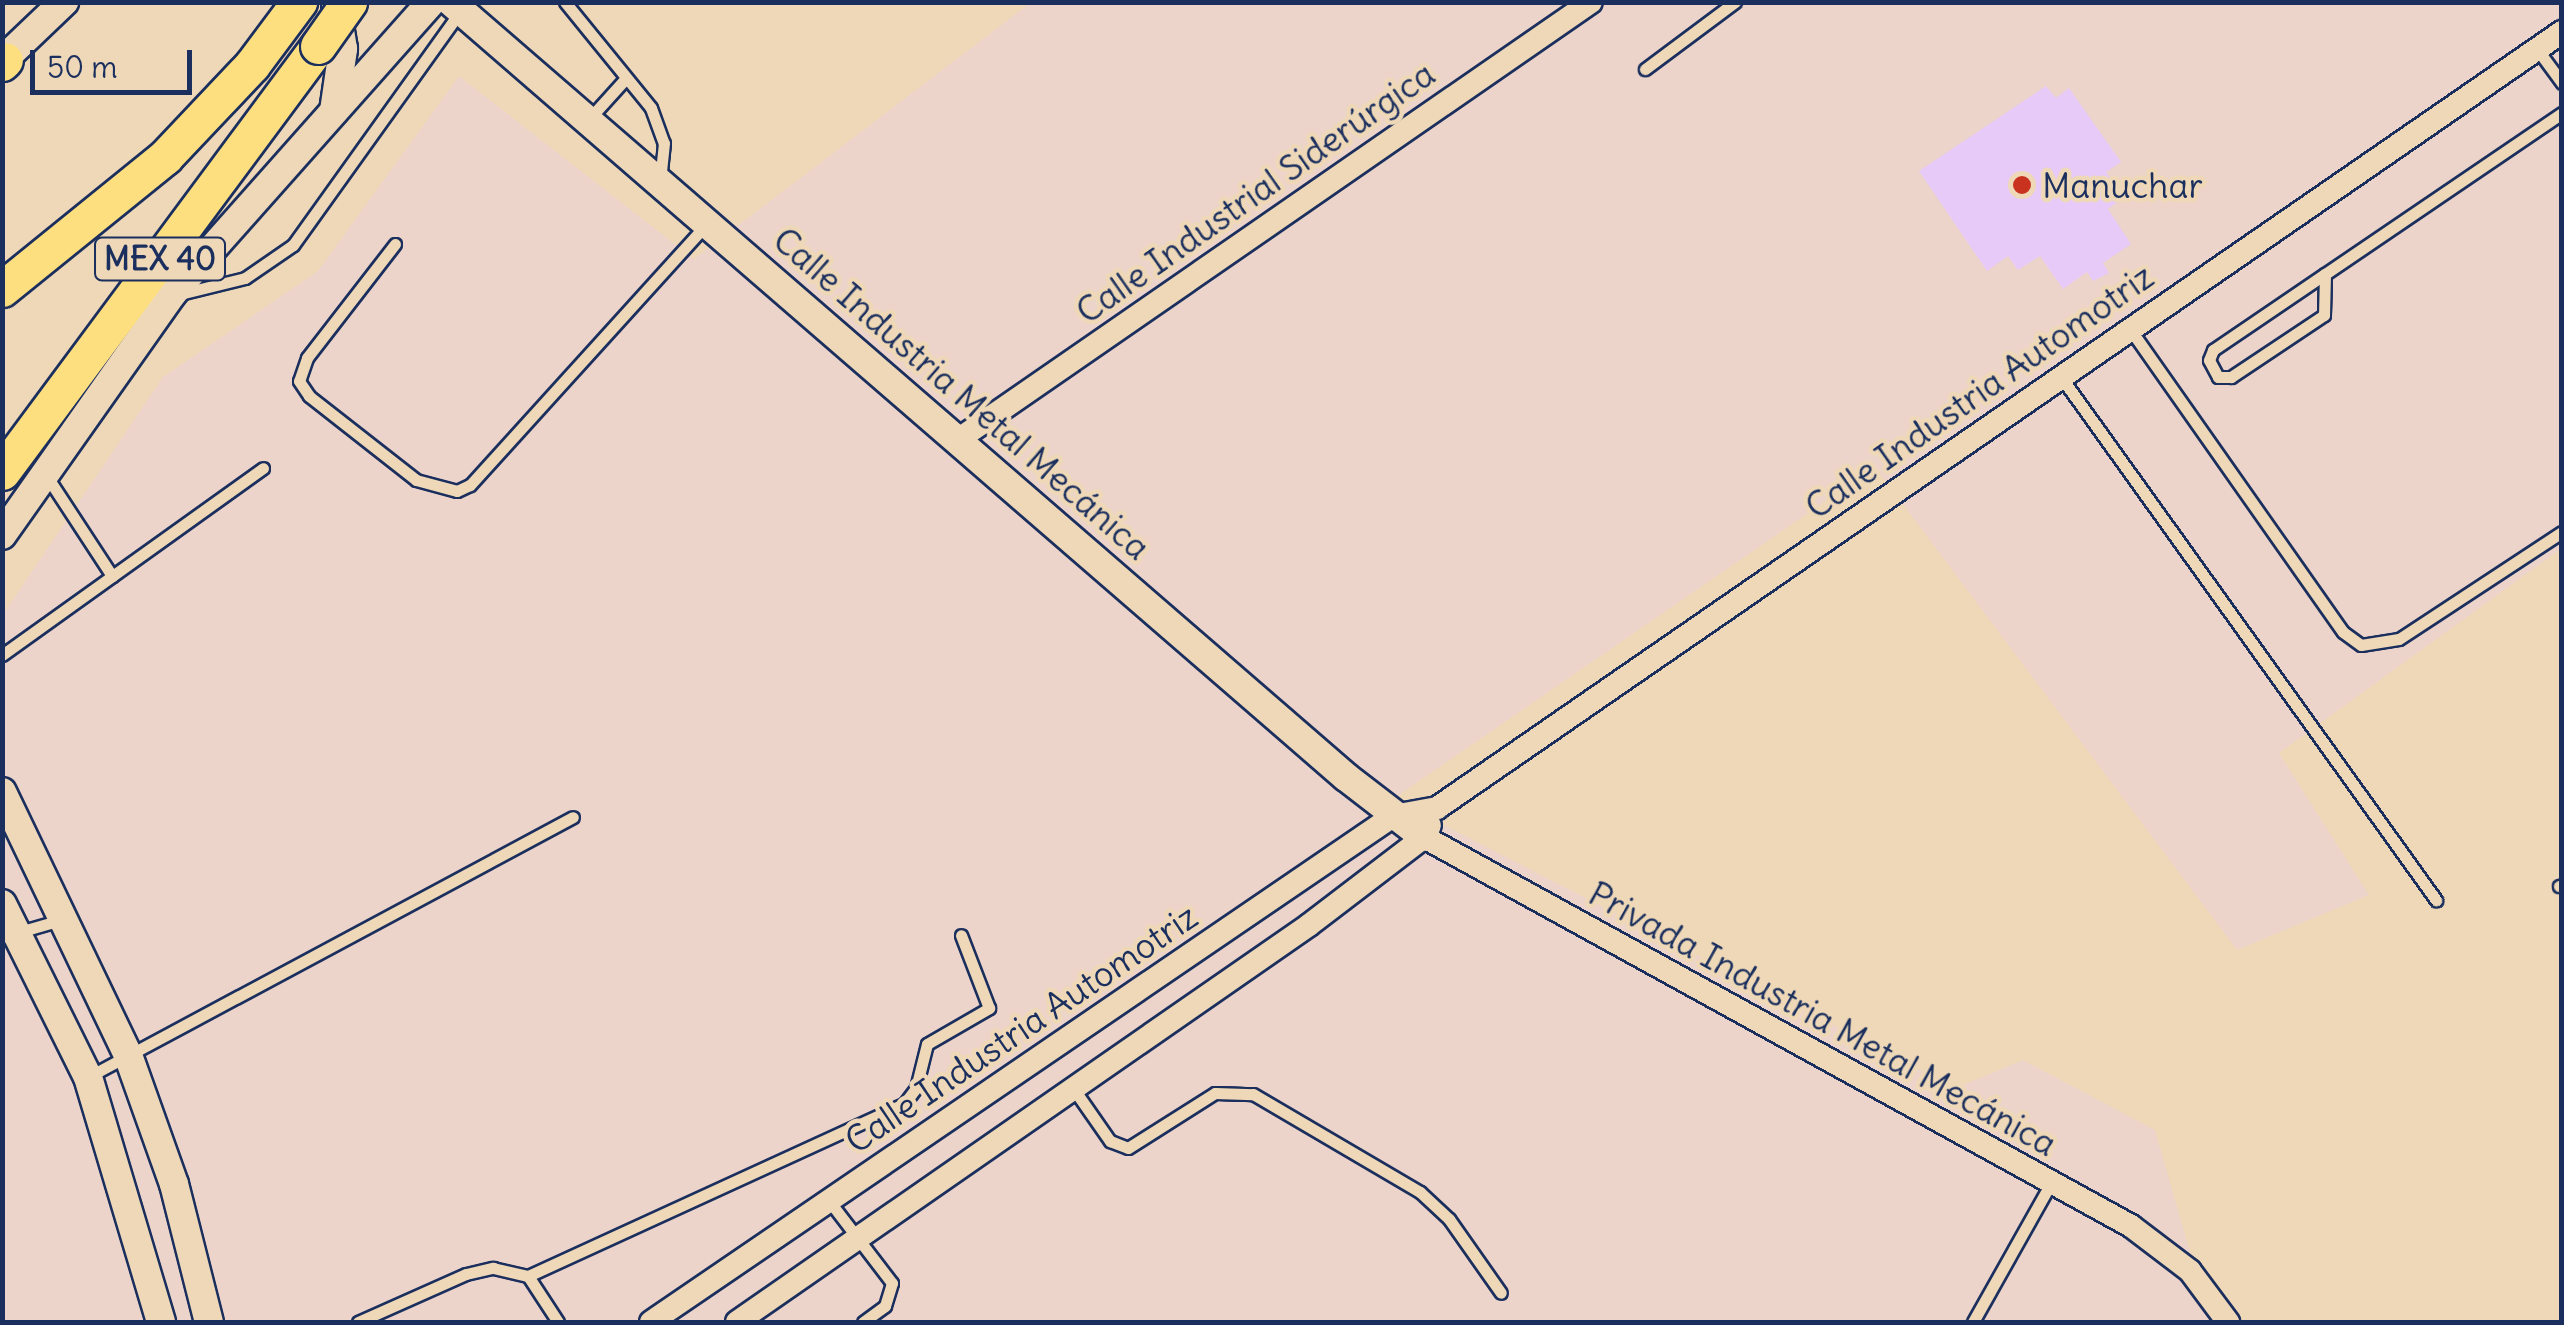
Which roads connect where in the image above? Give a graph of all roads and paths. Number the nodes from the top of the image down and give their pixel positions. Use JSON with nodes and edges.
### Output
{"nodes":[{"id":1,"x":64,"y":2,"type":"edge"},
{"id":2,"x":336,"y":2,"type":"edge"},
{"id":3,"x":349,"y":2,"type":"edge"},
{"id":4,"x":431,"y":2,"type":"edge"},
{"id":5,"x":565,"y":2,"type":"edge"},
{"id":6,"x":1591,"y":2,"type":"edge"},
{"id":7,"x":1735,"y":2,"type":"edge"},
{"id":8,"x":456,"y":6,"type":"edge"},
{"id":9,"x":296,"y":8,"type":"edge"},
{"id":10,"x":2562,"y":32,"type":"edge"},
{"id":11,"x":2537,"y":49,"type":"junction"},
{"id":12,"x":3,"y":62,"type":"edge"},
{"id":13,"x":1644,"y":69,"type":"dead end"},
{"id":14,"x":626,"y":78,"type":"junction"},
{"id":15,"x":2562,"y":83,"type":"edge"},
{"id":16,"x":2562,"y":113,"type":"edge"},
{"id":17,"x":332,"y":118,"type":"junction"},
{"id":18,"x":588,"y":119,"type":"junction"},
{"id":19,"x":660,"y":180,"type":"junction"},
{"id":20,"x":708,"y":222,"type":"junction"},
{"id":21,"x":395,"y":244,"type":"dead end"},
{"id":22,"x":2325,"y":274,"type":"junction"},
{"id":23,"x":2,"y":289,"type":"edge"},
{"id":24,"x":171,"y":295,"type":"junction"},
{"id":25,"x":2130,"y":329,"type":"junction"},
{"id":26,"x":2061,"y":377,"type":"junction"},
{"id":27,"x":959,"y":440,"type":"junction"},
{"id":28,"x":264,"y":468,"type":"dead end"},
{"id":29,"x":2,"y":472,"type":"edge"},
{"id":30,"x":44,"y":472,"type":"junction"},
{"id":31,"x":2562,"y":532,"type":"edge"},
{"id":32,"x":2,"y":536,"type":"edge"},
{"id":33,"x":112,"y":576,"type":"junction"},
{"id":34,"x":2,"y":655,"type":"edge"},
{"id":35,"x":2,"y":792,"type":"edge"},
{"id":36,"x":1437,"y":808,"type":"junction"},
{"id":37,"x":573,"y":816,"type":"dead end"},
{"id":38,"x":1392,"y":816,"type":"junction"},
{"id":39,"x":1424,"y":837,"type":"junction"},
{"id":40,"x":2436,"y":900,"type":"dead end"},
{"id":41,"x":2,"y":904,"type":"edge"},
{"id":42,"x":66,"y":918,"type":"junction"},
{"id":43,"x":10,"y":934,"type":"edge"},
{"id":44,"x":961,"y":935,"type":"dead end"},
{"id":45,"x":128,"y":1055,"type":"junction"},
{"id":46,"x":88,"y":1077,"type":"junction"},
{"id":47,"x":1073,"y":1088,"type":"junction"},
{"id":48,"x":2052,"y":1181,"type":"junction"},
{"id":49,"x":830,"y":1202,"type":"junction"},
{"id":50,"x":858,"y":1238,"type":"junction"},
{"id":51,"x":528,"y":1276,"type":"junction"},
{"id":52,"x":1501,"y":1294,"type":"dead end"},
{"id":53,"x":161,"y":1322,"type":"edge"},
{"id":54,"x":209,"y":1322,"type":"edge"},
{"id":55,"x":358,"y":1322,"type":"edge"},
{"id":56,"x":558,"y":1322,"type":"edge"},
{"id":57,"x":651,"y":1322,"type":"edge"},
{"id":58,"x":737,"y":1322,"type":"edge"},
{"id":59,"x":863,"y":1322,"type":"edge"},
{"id":60,"x":1973,"y":1322,"type":"edge"},
{"id":61,"x":2228,"y":1322,"type":"edge"}],
"edges":[{"from":1,"to":12,"type":"street"},
{"from":2,"to":17,"type":"street"},
{"from":3,"to":29,"type":"highway","number":"MEX 40","bridge":true},
{"from":4,"to":17,"type":"street"},
{"from":5,"to":14,"type":"lane"},
{"from":6,"to":27,"type":"street","name":"Calle Industrial Siderúrgica"},
{"from":7,"to":13,"type":"lane"},
{"from":8,"to":18,"type":"street","name":"Calle Industria Metal Mecánica"},
{"from":8,"to":24,"type":"lane"},
{"from":9,"to":23,"type":"highway","number":"MEX 40"},
{"from":10,"to":11,"type":"street","name":"Calle Industria Automotriz"},
{"from":11,"to":15,"type":"lane"},
{"from":11,"to":25,"type":"street","name":"Calle Industria Automotriz"},
{"from":14,"to":18,"type":"lane"},
{"from":14,"to":19,"type":"lane"},
{"from":16,"to":22,"type":"lane"},
{"from":17,"to":24,"type":"street"},
{"from":18,"to":19,"type":"street","name":"Calle Industria Metal Mecánica"},
{"from":19,"to":20,"type":"street","name":"Calle Industria Metal Mecánica"},
{"from":20,"to":21,"type":"lane"},
{"from":20,"to":27,"type":"street","name":"Calle Industria Metal Mecánica"},
{"from":22,"to":22,"type":"lane"},
{"from":24,"to":30,"type":"street"},
{"from":25,"to":26,"type":"street","name":"Calle Industria Automotriz"},
{"from":25,"to":31,"type":"lane"},
{"from":26,"to":36,"type":"street","name":"Calle Industria Automotriz"},
{"from":26,"to":40,"type":"lane"},
{"from":27,"to":38,"type":"street","name":"Calle Industria Metal Mecánica"},
{"from":28,"to":33,"type":"lane"},
{"from":30,"to":32,"type":"street"},
{"from":30,"to":33,"type":"lane"},
{"from":33,"to":34,"type":"lane"},
{"from":35,"to":42,"type":"street"},
{"from":36,"to":38,"type":"street","name":"Calle Industria Automotriz"},
{"from":36,"to":39,"type":"street"},
{"from":37,"to":45,"type":"lane"},
{"from":38,"to":39,"type":"street","name":"Calle Industria Metal Mecánica"},
{"from":38,"to":49,"type":"street","name":"Calle Industria Automotriz"},
{"from":39,"to":47,"type":"street"},
{"from":39,"to":48,"type":"street","name":"Privada Industria Metal Mecánica"},
{"from":41,"to":43,"type":"street"},
{"from":42,"to":43,"type":"lane"},
{"from":42,"to":45,"type":"street"},
{"from":43,"to":46,"type":"street"},
{"from":44,"to":51,"type":"lane"},
{"from":45,"to":46,"type":"lane"},
{"from":45,"to":54,"type":"street"},
{"from":46,"to":53,"type":"street"},
{"from":47,"to":50,"type":"street"},
{"from":47,"to":52,"type":"lane"},
{"from":48,"to":60,"type":"lane","name":"Privada Industria Metal Mecánica"},
{"from":48,"to":61,"type":"street"},
{"from":49,"to":50,"type":"lane"},
{"from":49,"to":57,"type":"street","name":"Calle Industria Automotriz"},
{"from":50,"to":58,"type":"street"},
{"from":50,"to":59,"type":"lane"},
{"from":51,"to":55,"type":"lane"},
{"from":51,"to":56,"type":"lane"}]}
